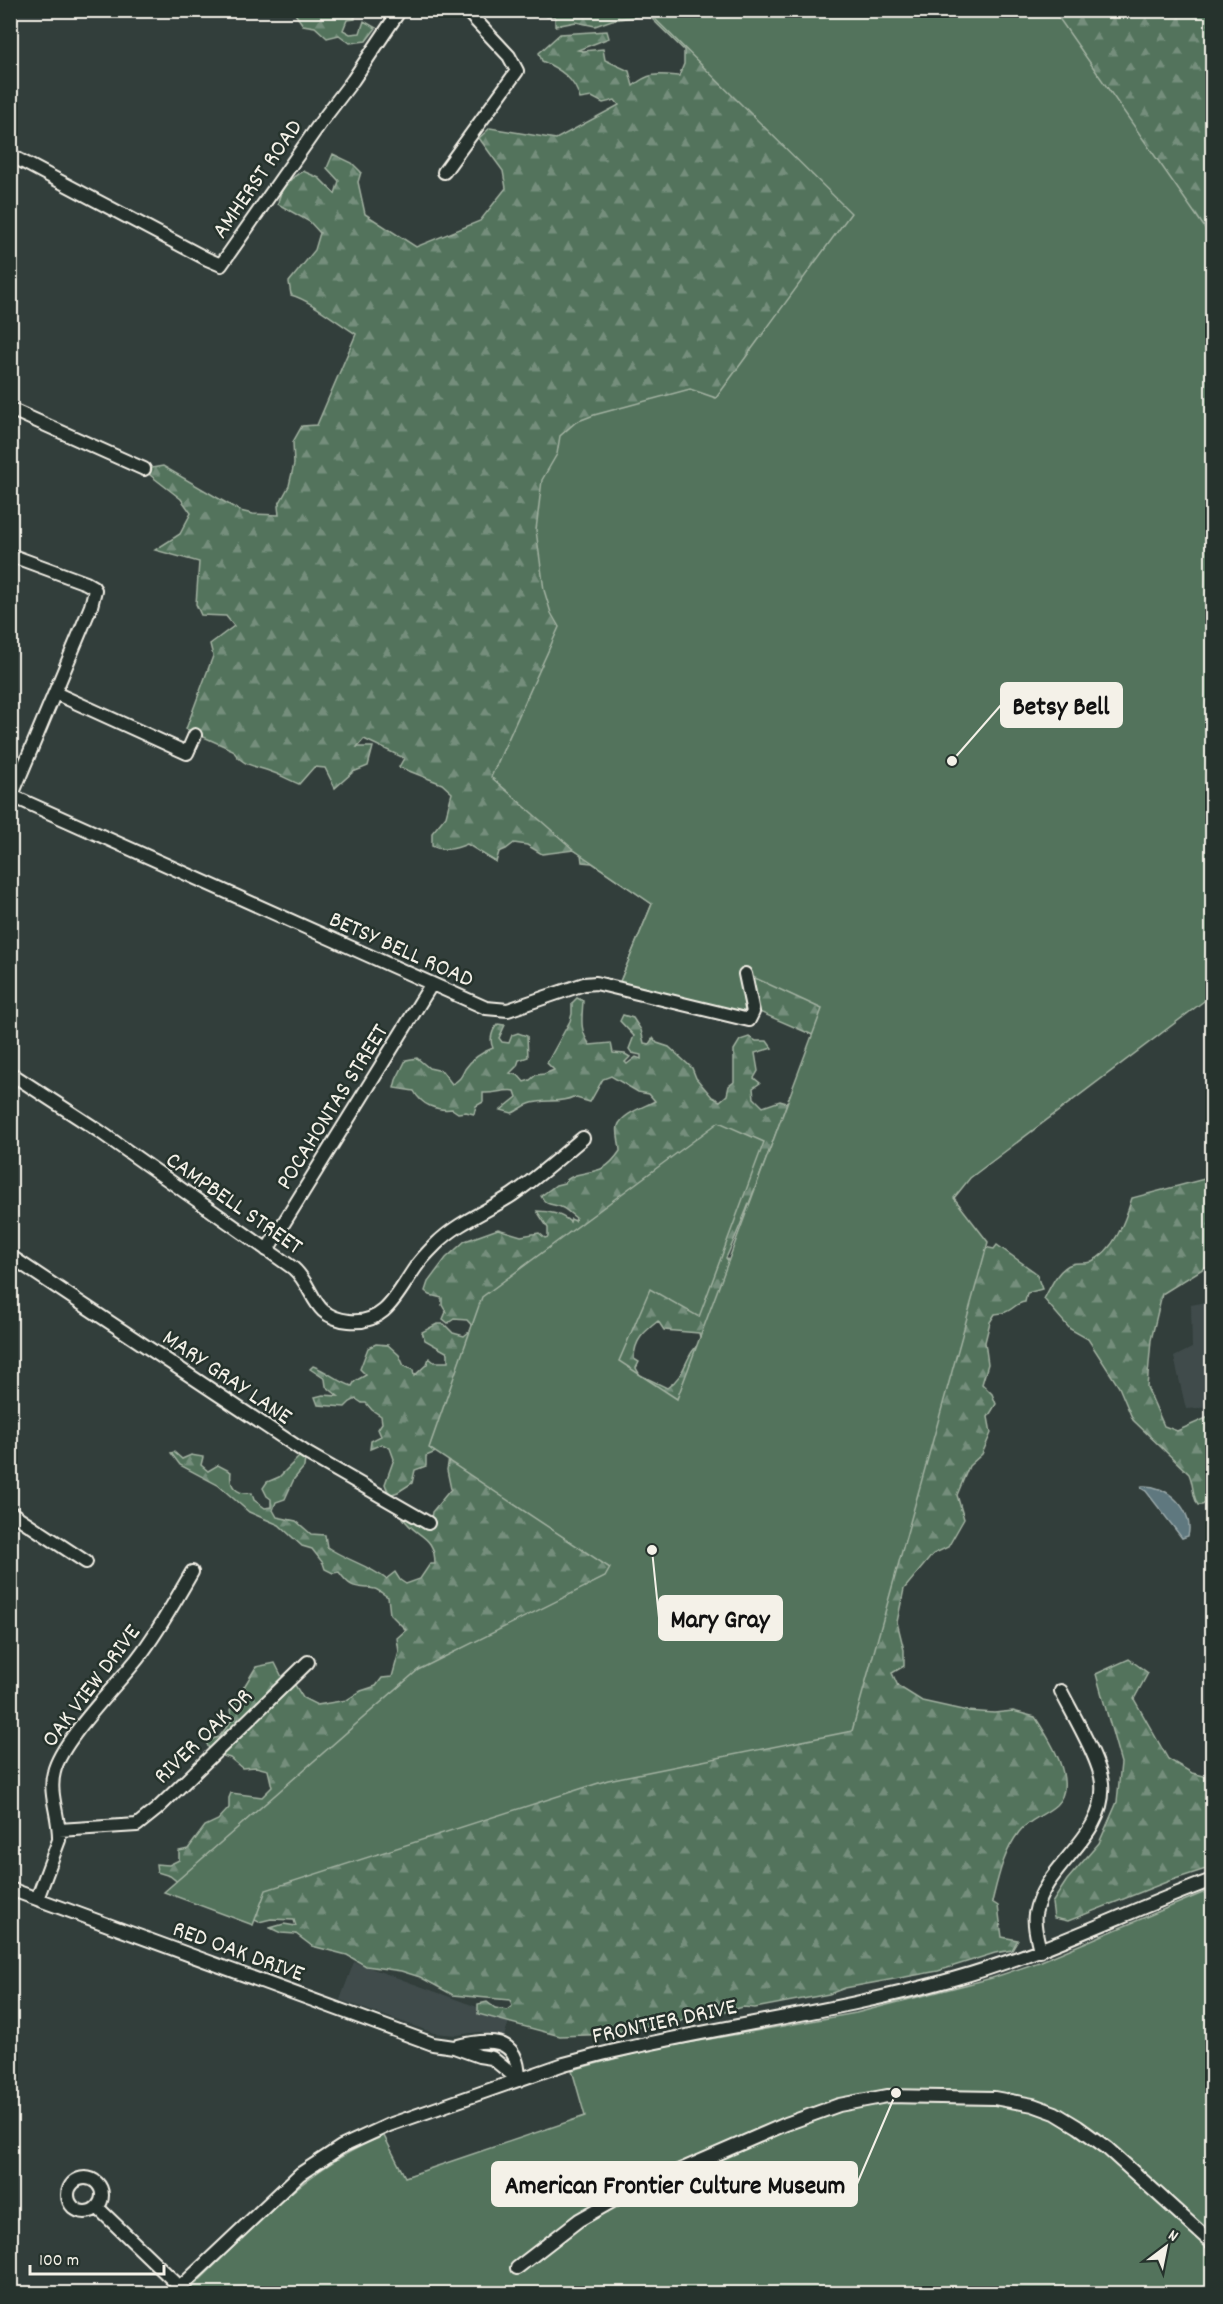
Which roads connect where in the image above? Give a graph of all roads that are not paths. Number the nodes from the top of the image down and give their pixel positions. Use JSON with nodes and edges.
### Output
{"nodes":[{"id":1,"x":400,"y":10,"type":"edge"},
{"id":2,"x":466,"y":10,"type":"edge"},
{"id":3,"x":10,"y":155,"type":"edge"},
{"id":4,"x":444,"y":172,"type":"dead end"},
{"id":5,"x":10,"y":409,"type":"edge"},
{"id":6,"x":144,"y":469,"type":"dead end"},
{"id":7,"x":10,"y":555,"type":"edge"},
{"id":8,"x":55,"y":693,"type":"junction"},
{"id":9,"x":195,"y":735,"type":"dead end"},
{"id":10,"x":11,"y":795,"type":"edge"},
{"id":11,"x":746,"y":974,"type":"dead end"},
{"id":12,"x":430,"y":985,"type":"junction"},
{"id":13,"x":10,"y":1073,"type":"edge"},
{"id":14,"x":583,"y":1138,"type":"dead end"},
{"id":15,"x":267,"y":1250,"type":"junction"},
{"id":16,"x":10,"y":1256,"type":"edge"},
{"id":17,"x":10,"y":1512,"type":"edge"},
{"id":18,"x":428,"y":1524,"type":"dead end"},
{"id":19,"x":86,"y":1562,"type":"dead end"},
{"id":20,"x":192,"y":1572,"type":"dead end"},
{"id":21,"x":308,"y":1662,"type":"dead end"},
{"id":22,"x":1061,"y":1691,"type":"dead end"},
{"id":23,"x":59,"y":1830,"type":"junction"},
{"id":24,"x":1212,"y":1880,"type":"edge"},
{"id":25,"x":10,"y":1889,"type":"edge"},
{"id":26,"x":38,"y":1899,"type":"junction"},
{"id":27,"x":1040,"y":1950,"type":"junction"},
{"id":28,"x":519,"y":2080,"type":"junction"},
{"id":29,"x":97,"y":2207,"type":"dead end"},
{"id":30,"x":1212,"y":2243,"type":"edge"},
{"id":31,"x":517,"y":2268,"type":"dead end"},
{"id":32,"x":177,"y":2290,"type":"edge"}],
"edges":[{"from":1,"to":3,"type":"street","name":"AMHERST ROAD"},
{"from":2,"to":4,"type":"street"},
{"from":5,"to":6,"type":"street"},
{"from":7,"to":8,"type":"street"},
{"from":8,"to":9,"type":"street"},
{"from":8,"to":10,"type":"street"},
{"from":10,"to":12,"type":"street","name":"BETSY BELL ROAD"},
{"from":11,"to":12,"type":"street","name":"BETSY BELL ROAD"},
{"from":12,"to":15,"type":"street","name":"POCAHONTAS STREET"},
{"from":13,"to":15,"type":"street","name":"CAMPBELL STREET"},
{"from":14,"to":15,"type":"street","name":"CAMPBELL STREET"},
{"from":16,"to":18,"type":"street","name":"MARY GRAY LANE"},
{"from":17,"to":19,"type":"street"},
{"from":20,"to":23,"type":"street","name":"OAK VIEW DRIVE"},
{"from":21,"to":23,"type":"street","name":"RIVER OAK DR"},
{"from":22,"to":27,"type":"street"},
{"from":23,"to":26,"type":"street","name":"OAK VIEW DRIVE"},
{"from":24,"to":27,"type":"street","name":"FRONTIER DRIVE"},
{"from":25,"to":26,"type":"street","name":"RED OAK DRIVE"},
{"from":26,"to":28,"type":"street","name":"RED OAK DRIVE"},
{"from":27,"to":28,"type":"street","name":"FRONTIER DRIVE"},
{"from":28,"to":32,"type":"street","name":"FRONTIER DRIVE"},
{"from":29,"to":32,"type":"street"},
{"from":30,"to":31,"type":"street"}]}
